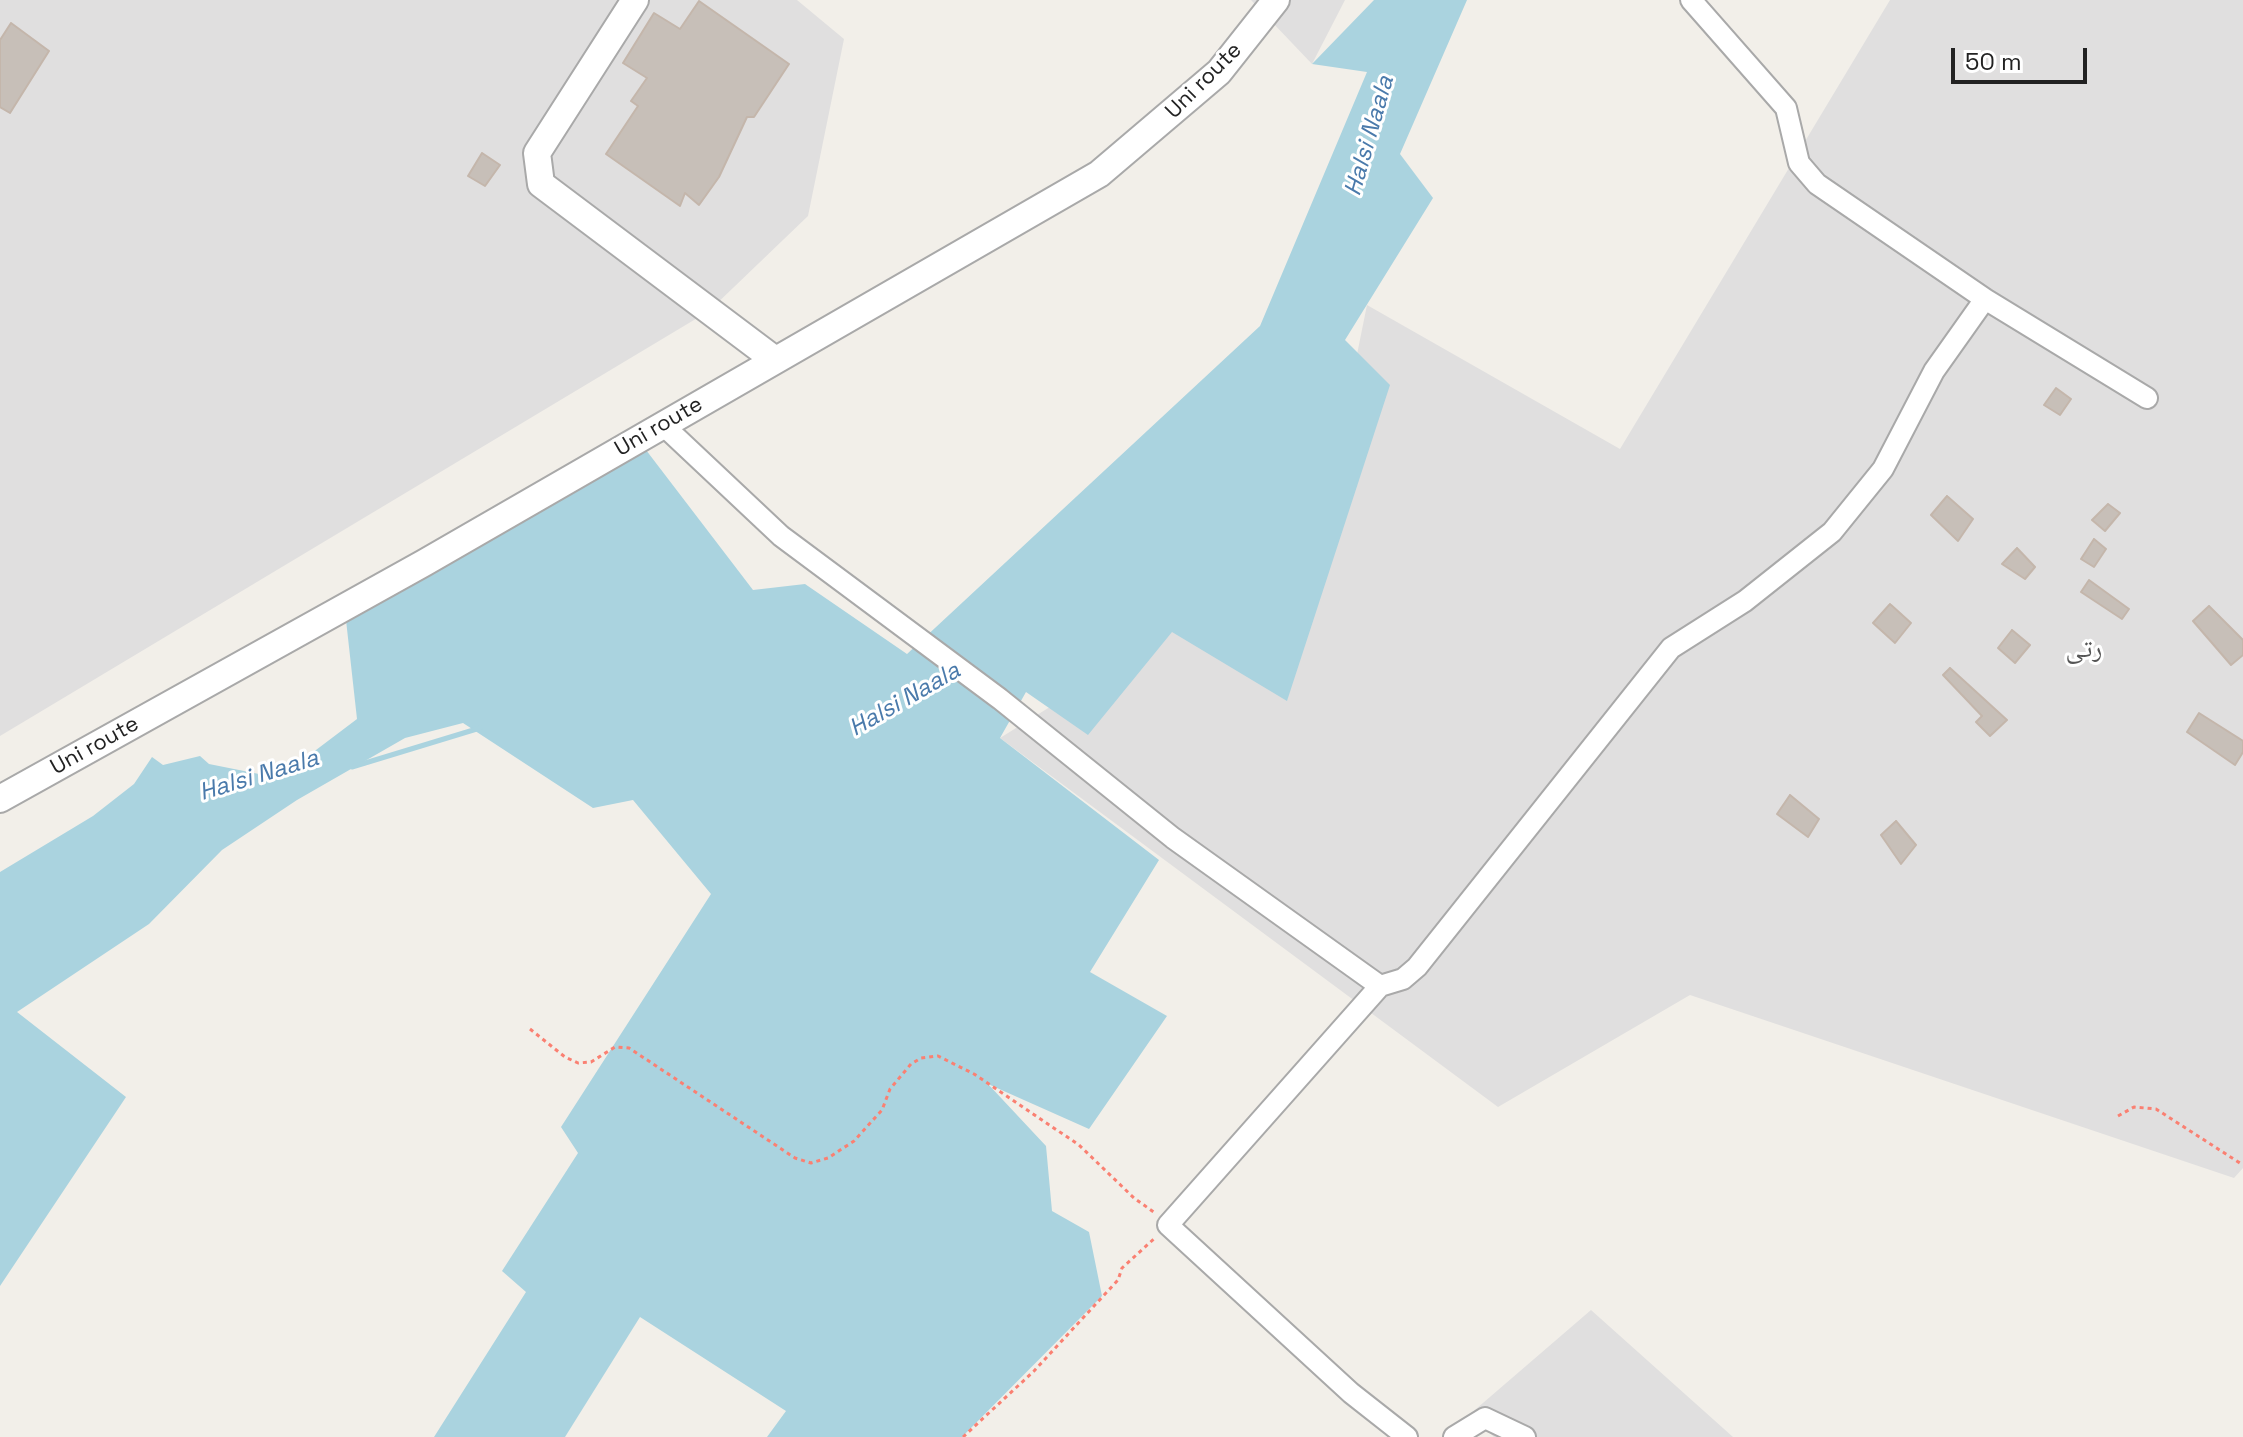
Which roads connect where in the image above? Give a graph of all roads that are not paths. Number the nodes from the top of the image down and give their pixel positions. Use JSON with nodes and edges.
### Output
{"nodes":[{"id":1,"x":635,"y":0,"type":"edge"},
{"id":2,"x":1276,"y":0,"type":"edge"},
{"id":3,"x":1691,"y":0,"type":"edge"},
{"id":4,"x":1985,"y":299,"type":"junction"},
{"id":5,"x":775,"y":360,"type":"junction"},
{"id":6,"x":2147,"y":398,"type":"dead end"},
{"id":7,"x":663,"y":425,"type":"junction"},
{"id":8,"x":0,"y":799,"type":"edge"},
{"id":9,"x":1380,"y":986,"type":"junction"},
{"id":10,"x":1407,"y":1437,"type":"edge"},
{"id":11,"x":1454,"y":1437,"type":"edge"},
{"id":12,"x":1525,"y":1437,"type":"edge"}],
"edges":[{"from":1,"to":5,"type":"street"},
{"from":2,"to":5,"type":"street","name":"Uni route"},
{"from":3,"to":4,"type":"street"},
{"from":4,"to":6,"type":"street"},
{"from":4,"to":9,"type":"street"},
{"from":5,"to":7,"type":"street","name":"Uni route"},
{"from":7,"to":8,"type":"street","name":"Uni route"},
{"from":7,"to":9,"type":"street"},
{"from":9,"to":10,"type":"street"},
{"from":11,"to":12,"type":"street"}]}
